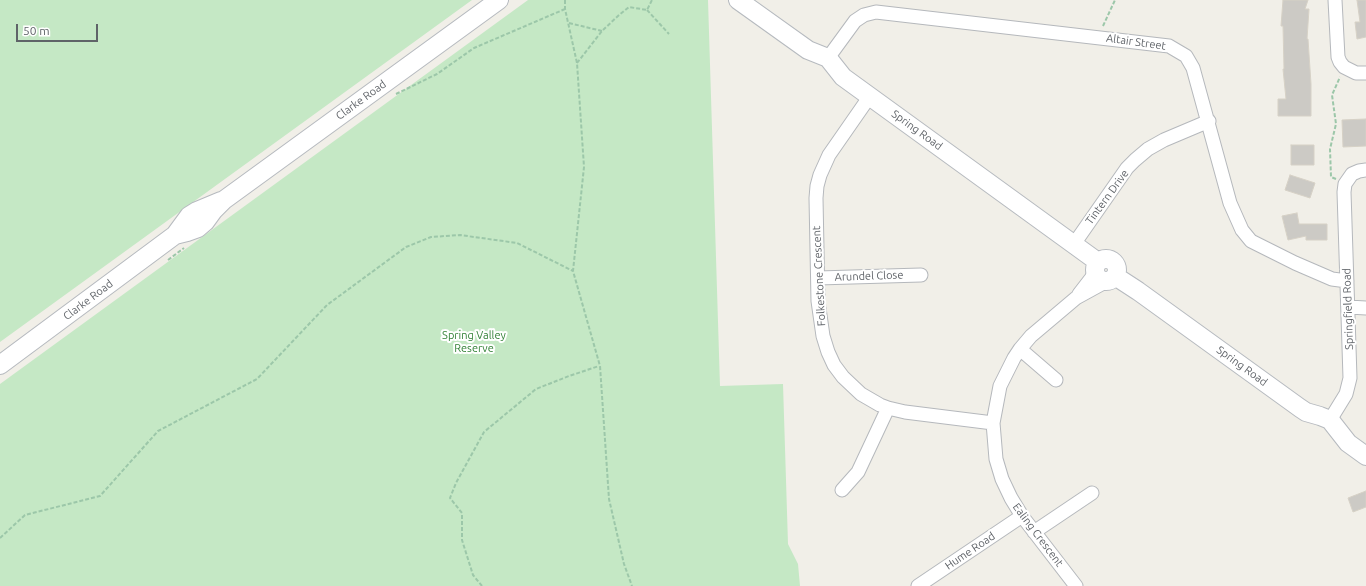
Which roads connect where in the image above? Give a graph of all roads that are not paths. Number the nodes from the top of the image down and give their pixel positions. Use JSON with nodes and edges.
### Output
{"nodes":[{"id":1,"x":499,"y":0,"type":"edge"},
{"id":2,"x":738,"y":0,"type":"edge"},
{"id":3,"x":1335,"y":0,"type":"edge"},
{"id":4,"x":828,"y":58,"type":"junction"},
{"id":5,"x":1366,"y":73,"type":"edge"},
{"id":6,"x":870,"y":96,"type":"junction"},
{"id":7,"x":1209,"y":121,"type":"junction"},
{"id":8,"x":1366,"y":170,"type":"edge"},
{"id":9,"x":1074,"y":244,"type":"junction"},
{"id":10,"x":1104,"y":273,"type":"junction"},
{"id":11,"x":920,"y":275,"type":"dead end"},
{"id":12,"x":818,"y":278,"type":"junction"},
{"id":13,"x":1347,"y":281,"type":"junction"},
{"id":14,"x":1348,"y":307,"type":"junction"},
{"id":15,"x":1366,"y":308,"type":"edge"},
{"id":16,"x":1020,"y":349,"type":"junction"},
{"id":17,"x":0,"y":365,"type":"edge"},
{"id":18,"x":1056,"y":380,"type":"dead end"},
{"id":19,"x":888,"y":408,"type":"junction"},
{"id":20,"x":1330,"y":420,"type":"junction"},
{"id":21,"x":993,"y":423,"type":"junction"},
{"id":22,"x":1366,"y":456,"type":"edge"},
{"id":23,"x":842,"y":490,"type":"dead end"},
{"id":24,"x":1092,"y":493,"type":"dead end"},
{"id":25,"x":1022,"y":516,"type":"junction"},
{"id":26,"x":1034,"y":532,"type":"junction"},
{"id":27,"x":918,"y":586,"type":"edge"},
{"id":28,"x":1076,"y":586,"type":"edge"}],
"edges":[{"from":1,"to":17,"type":"street","name":"Clarke Road"},
{"from":2,"to":4,"type":"street","name":"Spring Road"},
{"from":3,"to":5,"type":"street"},
{"from":4,"to":6,"type":"street","name":"Spring Road"},
{"from":4,"to":7,"type":"street","name":"Altair Street"},
{"from":6,"to":9,"type":"street","name":"Spring Road"},
{"from":6,"to":12,"type":"street","name":"Folkestone Crescent"},
{"from":7,"to":9,"type":"street","name":"Tintern Drive"},
{"from":7,"to":13,"type":"street","name":"Altair Street"},
{"from":8,"to":13,"type":"street","name":"Springfield Road"},
{"from":9,"to":10,"type":"street","name":"Spring Road"},
{"from":10,"to":16,"type":"street","name":"Ealing Crescent"},
{"from":10,"to":20,"type":"street","name":"Spring Road"},
{"from":11,"to":12,"type":"street","name":"Arundel Close"},
{"from":12,"to":19,"type":"street","name":"Folkestone Crescent"},
{"from":13,"to":14,"type":"street","name":"Springfield Road"},
{"from":14,"to":15,"type":"street"},
{"from":14,"to":20,"type":"street","name":"Springfield Road"},
{"from":16,"to":18,"type":"street"},
{"from":16,"to":21,"type":"street","name":"Ealing Crescent"},
{"from":19,"to":21,"type":"street","name":"Folkestone Crescent"},
{"from":19,"to":23,"type":"street"},
{"from":20,"to":22,"type":"street"},
{"from":21,"to":25,"type":"street","name":"Ealing Crescent"},
{"from":24,"to":26,"type":"street"},
{"from":25,"to":26,"type":"street","name":"Ealing Crescent"},
{"from":25,"to":27,"type":"street","name":"Hume Road"},
{"from":26,"to":28,"type":"street","name":"Ealing Crescent"}]}
